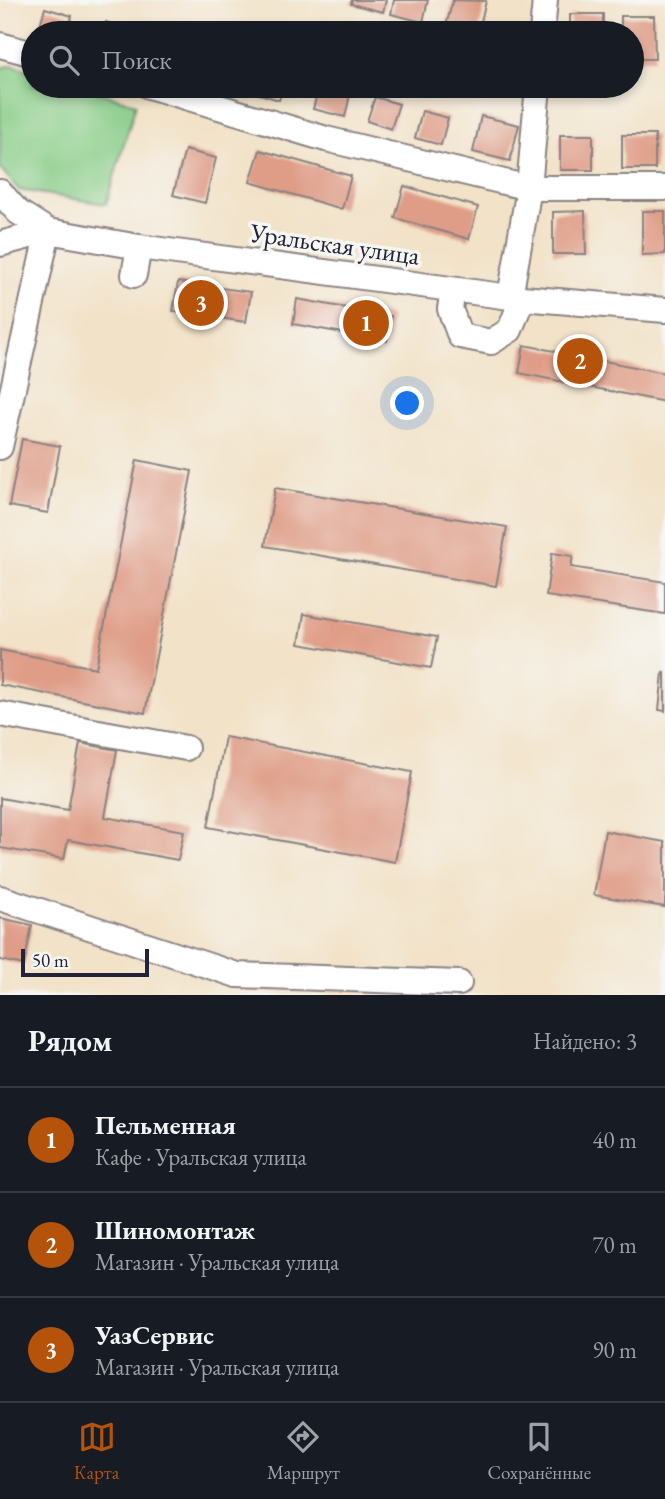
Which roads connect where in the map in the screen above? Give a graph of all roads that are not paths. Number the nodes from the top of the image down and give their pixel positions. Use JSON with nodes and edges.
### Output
{"nodes":[{"id":1,"x":545,"y":0,"type":"edge"},
{"id":2,"x":543,"y":21,"type":"edge"},
{"id":3,"x":0,"y":46,"type":"edge"},
{"id":4,"x":21,"y":51,"type":"edge"},
{"id":5,"x":189,"y":98,"type":"edge"},
{"id":6,"x":537,"y":98,"type":"edge"},
{"id":7,"x":528,"y":188,"type":"junction"},
{"id":8,"x":665,"y":188,"type":"edge"},
{"id":9,"x":0,"y":192,"type":"edge"},
{"id":10,"x":48,"y":231,"type":"junction"},
{"id":11,"x":0,"y":244,"type":"edge"},
{"id":12,"x":139,"y":247,"type":"junction"},
{"id":13,"x":134,"y":275,"type":"dead end"},
{"id":14,"x":453,"y":290,"type":"junction"},
{"id":15,"x":516,"y":298,"type":"junction"},
{"id":16,"x":665,"y":310,"type":"edge"},
{"id":17,"x":1,"y":438,"type":"edge"},
{"id":18,"x":0,"y":714,"type":"edge"},
{"id":19,"x":186,"y":748,"type":"dead end"},
{"id":20,"x":0,"y":898,"type":"edge"},
{"id":21,"x":459,"y":983,"type":"dead end"}],
"edges":[{"from":1,"to":2,"type":"street"},
{"from":3,"to":4,"type":"street"},
{"from":5,"to":7,"type":"street"},
{"from":6,"to":7,"type":"street"},
{"from":7,"to":8,"type":"street"},
{"from":7,"to":15,"type":"street"},
{"from":9,"to":10,"type":"street"},
{"from":10,"to":11,"type":"street","name":"Уральская улица"},
{"from":10,"to":12,"type":"street","name":"Уральская улица"},
{"from":10,"to":17,"type":"street"},
{"from":12,"to":13,"type":"street"},
{"from":12,"to":14,"type":"street","name":"Уральская улица"},
{"from":14,"to":15,"type":"street","name":"Уральская улица"},
{"from":14,"to":15,"type":"street"},
{"from":15,"to":16,"type":"street","name":"Уральская улица"},
{"from":18,"to":19,"type":"street"},
{"from":20,"to":21,"type":"street"}]}
